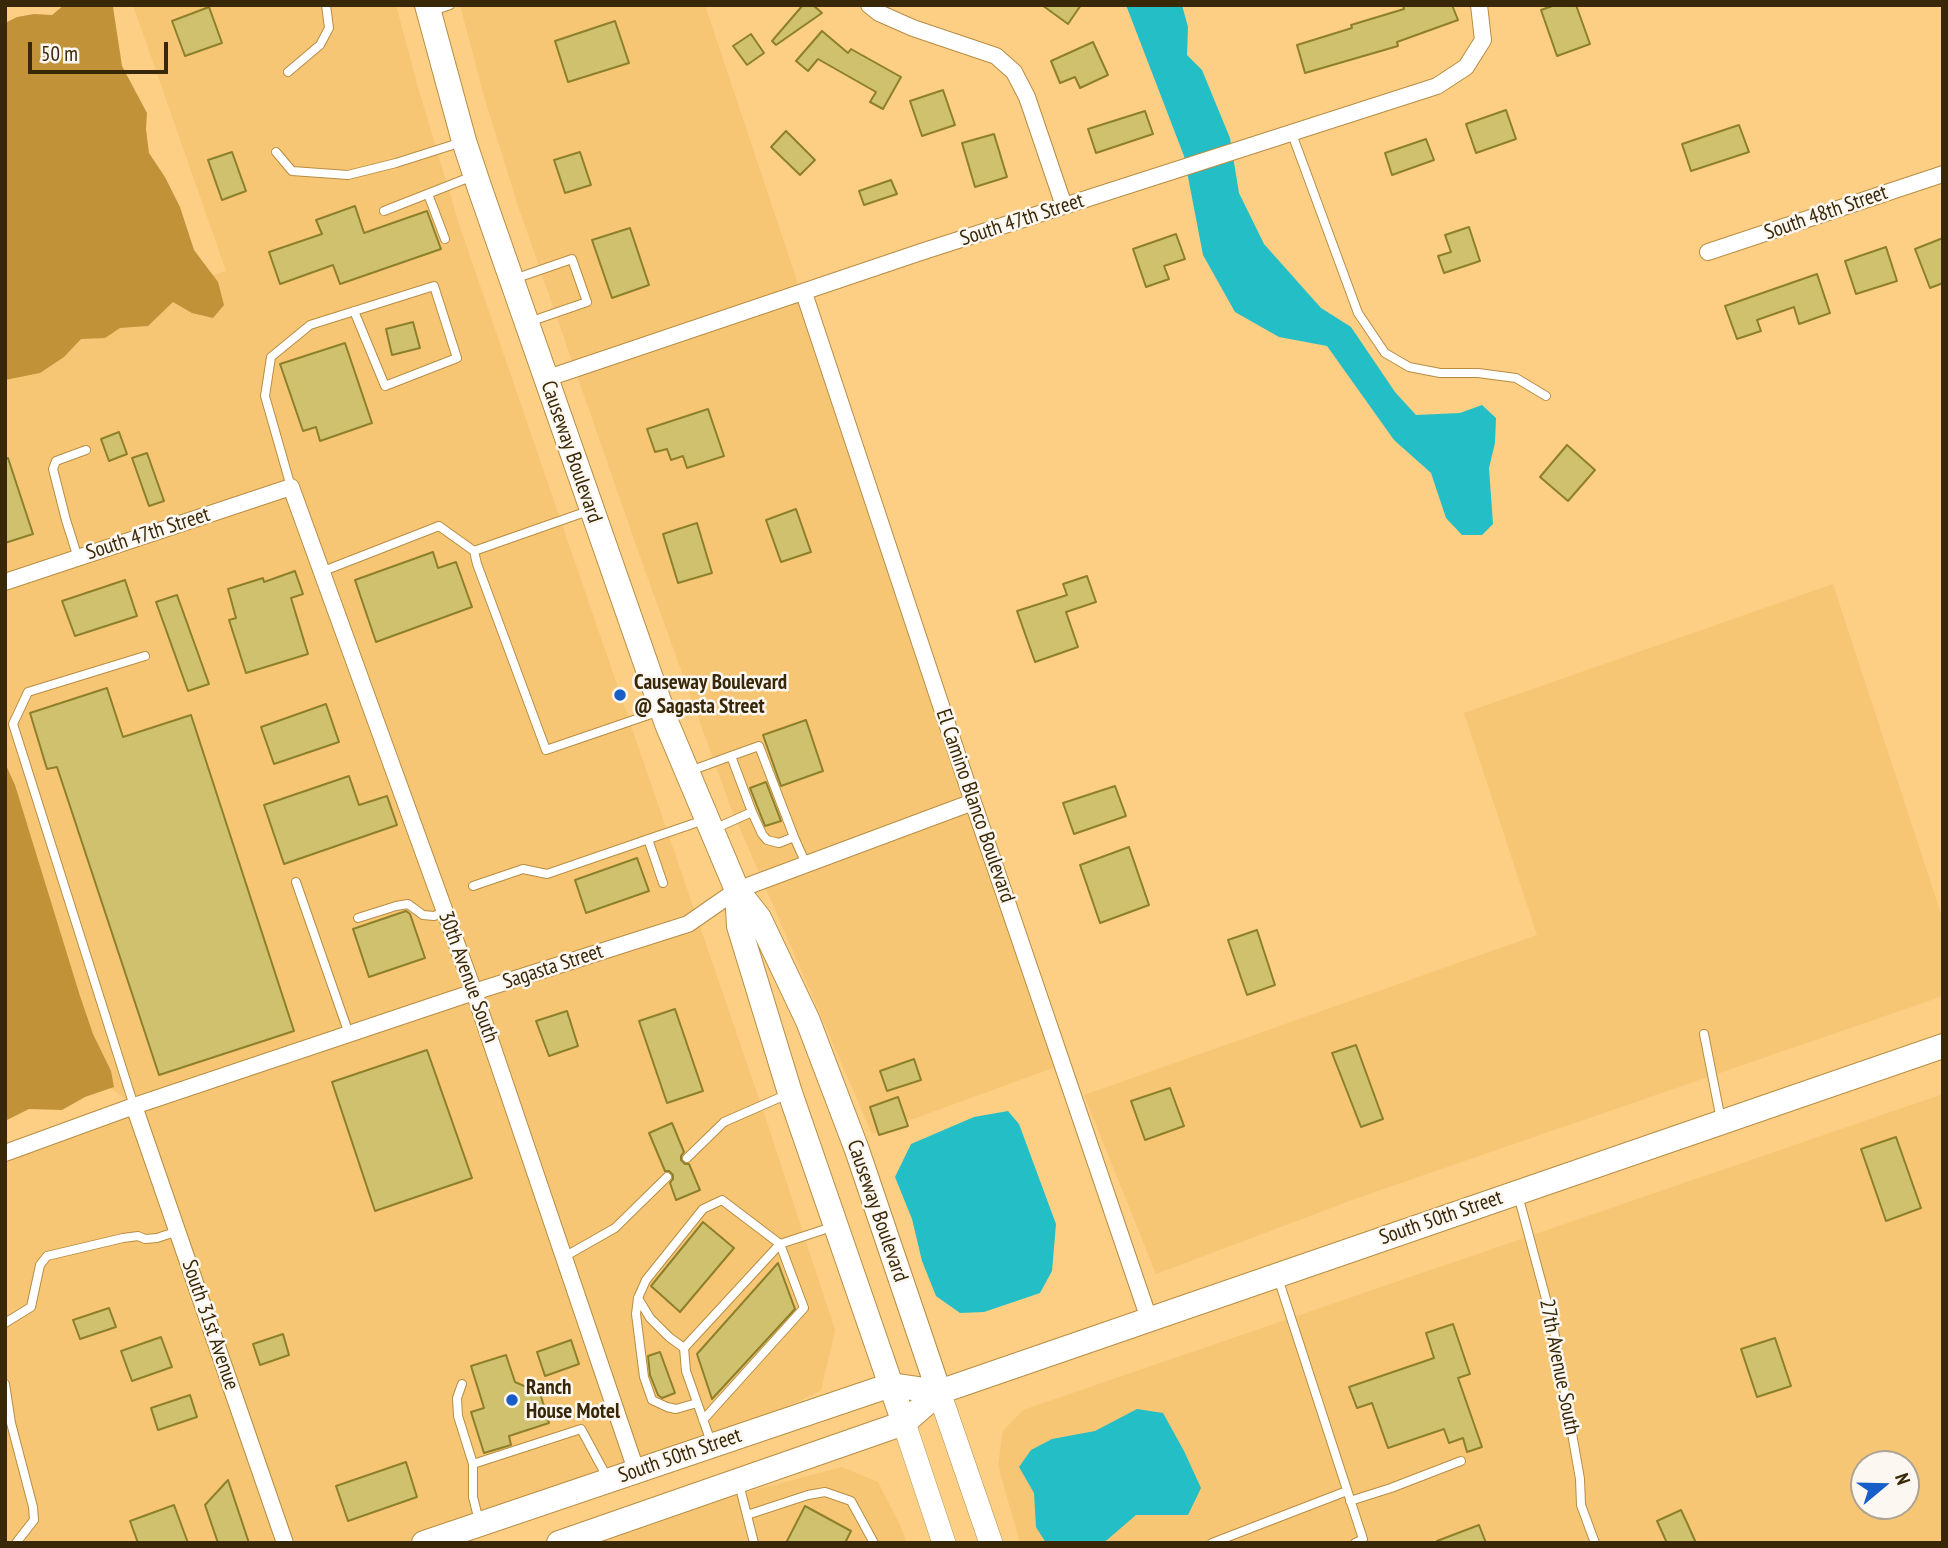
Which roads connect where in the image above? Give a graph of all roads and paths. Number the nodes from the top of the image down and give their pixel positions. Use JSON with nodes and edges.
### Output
{"nodes":[{"id":1,"x":326,"y":5,"type":"edge"},
{"id":2,"x":869,"y":5,"type":"edge"},
{"id":3,"x":1479,"y":5,"type":"edge"},
{"id":4,"x":436,"y":8,"type":"edge"},
{"id":5,"x":288,"y":72,"type":"dead end"},
{"id":6,"x":1292,"y":134,"type":"junction"},
{"id":7,"x":464,"y":142,"type":"junction"},
{"id":8,"x":276,"y":152,"type":"dead end"},
{"id":9,"x":1943,"y":174,"type":"edge"},
{"id":10,"x":476,"y":175,"type":"junction"},
{"id":11,"x":428,"y":194,"type":"junction"},
{"id":12,"x":1065,"y":206,"type":"junction"},
{"id":13,"x":384,"y":211,"type":"dead end"},
{"id":14,"x":445,"y":239,"type":"dead end"},
{"id":15,"x":1708,"y":252,"type":"dead end"},
{"id":16,"x":511,"y":280,"type":"junction"},
{"id":17,"x":804,"y":293,"type":"junction"},
{"id":18,"x":354,"y":311,"type":"junction"},
{"id":19,"x":526,"y":323,"type":"junction"},
{"id":20,"x":545,"y":379,"type":"junction"},
{"id":21,"x":1546,"y":396,"type":"dead end"},
{"id":22,"x":86,"y":450,"type":"dead end"},
{"id":23,"x":291,"y":487,"type":"junction"},
{"id":24,"x":591,"y":510,"type":"junction"},
{"id":25,"x":474,"y":551,"type":"junction"},
{"id":26,"x":78,"y":558,"type":"junction"},
{"id":27,"x":321,"y":572,"type":"junction"},
{"id":28,"x":5,"y":582,"type":"edge"},
{"id":29,"x":145,"y":656,"type":"dead end"},
{"id":30,"x":662,"y":710,"type":"junction"},
{"id":31,"x":731,"y":756,"type":"junction"},
{"id":32,"x":687,"y":772,"type":"junction"},
{"id":33,"x":973,"y":802,"type":"junction"},
{"id":34,"x":752,"y":812,"type":"junction"},
{"id":35,"x":709,"y":825,"type":"junction"},
{"id":36,"x":794,"y":837,"type":"junction"},
{"id":37,"x":648,"y":839,"type":"junction"},
{"id":38,"x":806,"y":864,"type":"junction"},
{"id":39,"x":296,"y":882,"type":"dead end"},
{"id":40,"x":663,"y":883,"type":"dead end"},
{"id":41,"x":473,"y":886,"type":"dead end"},
{"id":42,"x":737,"y":890,"type":"junction"},
{"id":43,"x":445,"y":912,"type":"junction"},
{"id":44,"x":358,"y":918,"type":"dead end"},
{"id":45,"x":474,"y":992,"type":"junction"},
{"id":46,"x":349,"y":1034,"type":"junction"},
{"id":47,"x":1704,"y":1034,"type":"dead end"},
{"id":48,"x":1943,"y":1046,"type":"edge"},
{"id":49,"x":790,"y":1093,"type":"junction"},
{"id":50,"x":134,"y":1106,"type":"junction"},
{"id":51,"x":1721,"y":1123,"type":"junction"},
{"id":52,"x":5,"y":1153,"type":"edge"},
{"id":53,"x":687,"y":1158,"type":"dead end"},
{"id":54,"x":667,"y":1177,"type":"dead end"},
{"id":55,"x":1518,"y":1192,"type":"junction"},
{"id":56,"x":836,"y":1226,"type":"junction"},
{"id":57,"x":178,"y":1231,"type":"junction"},
{"id":58,"x":780,"y":1244,"type":"junction"},
{"id":59,"x":564,"y":1257,"type":"junction"},
{"id":60,"x":1277,"y":1275,"type":"junction"},
{"id":61,"x":638,"y":1297,"type":"junction"},
{"id":62,"x":1149,"y":1319,"type":"junction"},
{"id":63,"x":5,"y":1323,"type":"edge"},
{"id":64,"x":684,"y":1348,"type":"junction"},
{"id":65,"x":5,"y":1384,"type":"edge"},
{"id":66,"x":463,"y":1384,"type":"dead end"},
{"id":67,"x":891,"y":1385,"type":"junction"},
{"id":68,"x":939,"y":1392,"type":"junction"},
{"id":69,"x":697,"y":1403,"type":"junction"},
{"id":70,"x":703,"y":1420,"type":"junction"},
{"id":71,"x":904,"y":1423,"type":"junction"},
{"id":72,"x":712,"y":1445,"type":"junction"},
{"id":73,"x":1461,"y":1461,"type":"dead end"},
{"id":74,"x":473,"y":1464,"type":"junction"},
{"id":75,"x":636,"y":1470,"type":"junction"},
{"id":76,"x":609,"y":1479,"type":"junction"},
{"id":77,"x":738,"y":1482,"type":"junction"},
{"id":78,"x":1347,"y":1491,"type":"junction"},
{"id":79,"x":1350,"y":1501,"type":"junction"},
{"id":80,"x":747,"y":1515,"type":"junction"},
{"id":81,"x":480,"y":1524,"type":"junction"},
{"id":82,"x":1359,"y":1541,"type":"edge"},
{"id":83,"x":16,"y":1543,"type":"edge"},
{"id":84,"x":285,"y":1543,"type":"edge"},
{"id":85,"x":424,"y":1543,"type":"edge"},
{"id":86,"x":559,"y":1543,"type":"edge"},
{"id":87,"x":754,"y":1543,"type":"edge"},
{"id":88,"x":874,"y":1543,"type":"edge"},
{"id":89,"x":944,"y":1543,"type":"edge"},
{"id":90,"x":991,"y":1543,"type":"edge"},
{"id":91,"x":1212,"y":1543,"type":"edge"},
{"id":92,"x":1595,"y":1543,"type":"edge"}],
"edges":[{"from":1,"to":5,"type":"lane"},
{"from":2,"to":12,"type":"street"},
{"from":3,"to":6,"type":"street","name":"South 47th Street"},
{"from":4,"to":7,"type":"main road","name":"Causeway Boulevard"},
{"from":6,"to":12,"type":"street","name":"South 47th Street"},
{"from":6,"to":21,"type":"lane"},
{"from":7,"to":8,"type":"lane"},
{"from":7,"to":10,"type":"main road","name":"Causeway Boulevard"},
{"from":9,"to":15,"type":"street","name":"South 48th Street"},
{"from":10,"to":11,"type":"lane"},
{"from":10,"to":16,"type":"main road","name":"Causeway Boulevard"},
{"from":11,"to":13,"type":"lane"},
{"from":11,"to":14,"type":"lane"},
{"from":12,"to":17,"type":"street","name":"South 47th Street"},
{"from":16,"to":19,"type":"main road","name":"Causeway Boulevard"},
{"from":16,"to":19,"type":"lane"},
{"from":17,"to":20,"type":"street","name":"South 47th Street"},
{"from":17,"to":33,"type":"street","name":"El Camino Blanco Boulevard"},
{"from":18,"to":18,"type":"lane"},
{"from":18,"to":23,"type":"lane"},
{"from":19,"to":20,"type":"main road","name":"Causeway Boulevard"},
{"from":20,"to":24,"type":"main road","name":"Causeway Boulevard"},
{"from":22,"to":26,"type":"lane"},
{"from":23,"to":26,"type":"street","name":"South 47th Street"},
{"from":23,"to":27,"type":"street","name":"30th Avenue South"},
{"from":24,"to":25,"type":"lane"},
{"from":24,"to":30,"type":"main road","name":"Causeway Boulevard"},
{"from":25,"to":27,"type":"lane"},
{"from":25,"to":30,"type":"lane"},
{"from":26,"to":28,"type":"street","name":"South 47th Street"},
{"from":27,"to":43,"type":"street","name":"30th Avenue South"},
{"from":29,"to":50,"type":"lane"},
{"from":30,"to":32,"type":"main road","name":"Causeway Boulevard"},
{"from":31,"to":32,"type":"lane"},
{"from":31,"to":34,"type":"lane"},
{"from":31,"to":36,"type":"lane"},
{"from":32,"to":35,"type":"main road","name":"Causeway Boulevard"},
{"from":33,"to":38,"type":"street","name":"Sagasta Street"},
{"from":33,"to":62,"type":"street","name":"El Camino Blanco Boulevard"},
{"from":34,"to":35,"type":"lane"},
{"from":34,"to":36,"type":"lane"},
{"from":35,"to":37,"type":"lane"},
{"from":35,"to":42,"type":"main road","name":"Causeway Boulevard"},
{"from":36,"to":38,"type":"lane"},
{"from":37,"to":40,"type":"lane"},
{"from":37,"to":41,"type":"lane"},
{"from":38,"to":42,"type":"street","name":"Sagasta Street"},
{"from":39,"to":46,"type":"lane"},
{"from":42,"to":45,"type":"street","name":"Sagasta Street"},
{"from":42,"to":49,"type":"main road","name":"Causeway Boulevard"},
{"from":42,"to":68,"type":"main road","name":"Causeway Boulevard"},
{"from":43,"to":44,"type":"lane"},
{"from":43,"to":45,"type":"street","name":"30th Avenue South"},
{"from":45,"to":46,"type":"street","name":"Sagasta Street"},
{"from":45,"to":59,"type":"street","name":"30th Avenue South"},
{"from":46,"to":50,"type":"street","name":"Sagasta Street"},
{"from":47,"to":51,"type":"lane"},
{"from":48,"to":51,"type":"main road","name":"South 50th Street"},
{"from":49,"to":53,"type":"lane"},
{"from":49,"to":56,"type":"main road","name":"Causeway Boulevard"},
{"from":50,"to":52,"type":"street","name":"Sagasta Street"},
{"from":50,"to":57,"type":"street","name":"South 31st Avenue"},
{"from":51,"to":55,"type":"main road","name":"South 50th Street"},
{"from":54,"to":59,"type":"lane"},
{"from":55,"to":60,"type":"main road","name":"South 50th Street"},
{"from":55,"to":92,"type":"lane","name":"27th Avenue South"},
{"from":56,"to":58,"type":"lane"},
{"from":56,"to":67,"type":"main road","name":"Causeway Boulevard"},
{"from":57,"to":63,"type":"lane"},
{"from":57,"to":84,"type":"street","name":"South 31st Avenue"},
{"from":58,"to":61,"type":"lane"},
{"from":58,"to":64,"type":"lane"},
{"from":58,"to":70,"type":"lane"},
{"from":59,"to":75,"type":"street","name":"30th Avenue South"},
{"from":60,"to":62,"type":"main road","name":"South 50th Street"},
{"from":60,"to":78,"type":"lane"},
{"from":61,"to":64,"type":"lane"},
{"from":61,"to":69,"type":"lane"},
{"from":62,"to":68,"type":"main road","name":"South 50th Street"},
{"from":64,"to":69,"type":"lane"},
{"from":65,"to":83,"type":"lane"},
{"from":66,"to":74,"type":"lane"},
{"from":67,"to":68,"type":"main road","name":"South 50th Street"},
{"from":67,"to":71,"type":"main road","name":"Causeway Boulevard"},
{"from":67,"to":72,"type":"main road","name":"South 50th Street"},
{"from":68,"to":71,"type":"main road","name":"South 50th Street"},
{"from":68,"to":90,"type":"main road","name":"Causeway Boulevard"},
{"from":69,"to":70,"type":"lane"},
{"from":70,"to":72,"type":"lane"},
{"from":71,"to":77,"type":"main road","name":"South 50th Street"},
{"from":71,"to":89,"type":"main road","name":"Causeway Boulevard"},
{"from":72,"to":75,"type":"main road","name":"South 50th Street"},
{"from":73,"to":79,"type":"lane"},
{"from":74,"to":76,"type":"lane"},
{"from":74,"to":81,"type":"lane"},
{"from":75,"to":76,"type":"main road","name":"South 50th Street"},
{"from":76,"to":81,"type":"main road","name":"South 50th Street"},
{"from":77,"to":80,"type":"lane"},
{"from":77,"to":86,"type":"main road","name":"South 50th Street"},
{"from":78,"to":79,"type":"lane"},
{"from":78,"to":91,"type":"lane"},
{"from":79,"to":82,"type":"lane"},
{"from":80,"to":87,"type":"lane"},
{"from":80,"to":88,"type":"lane"},
{"from":81,"to":85,"type":"main road","name":"South 50th Street"}]}
